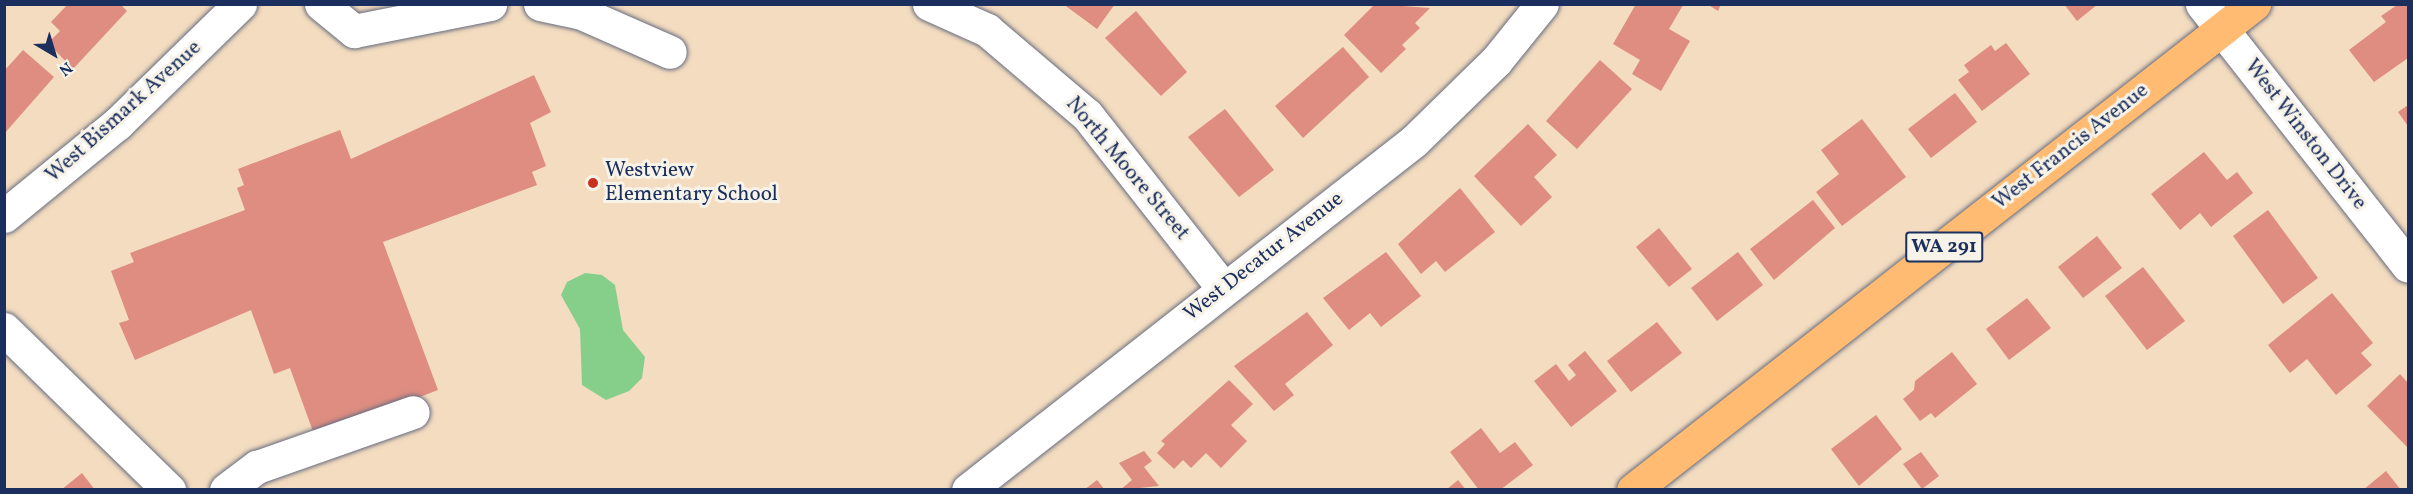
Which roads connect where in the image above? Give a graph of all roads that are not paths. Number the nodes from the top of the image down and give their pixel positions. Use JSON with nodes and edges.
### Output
{"nodes":[{"id":1,"x":240,"y":4,"type":"edge"},
{"id":2,"x":321,"y":4,"type":"edge"},
{"id":3,"x":490,"y":4,"type":"edge"},
{"id":4,"x":540,"y":4,"type":"edge"},
{"id":5,"x":929,"y":4,"type":"edge"},
{"id":6,"x":1542,"y":4,"type":"edge"},
{"id":7,"x":2202,"y":4,"type":"edge"},
{"id":8,"x":2254,"y":4,"type":"edge"},
{"id":9,"x":2222,"y":30,"type":"junction"},
{"id":10,"x":670,"y":52,"type":"dead end"},
{"id":11,"x":4,"y":216,"type":"edge"},
{"id":12,"x":2409,"y":266,"type":"edge"},
{"id":13,"x":1224,"y":289,"type":"junction"},
{"id":14,"x":4,"y":329,"type":"edge"},
{"id":15,"x":413,"y":412,"type":"dead end"},
{"id":16,"x":169,"y":489,"type":"edge"},
{"id":17,"x":226,"y":489,"type":"edge"},
{"id":18,"x":968,"y":489,"type":"edge"},
{"id":19,"x":1633,"y":489,"type":"edge"}],
"edges":[{"from":1,"to":11,"type":"street","name":"West Bismark Avenue"},
{"from":2,"to":3,"type":"street"},
{"from":4,"to":10,"type":"street"},
{"from":5,"to":13,"type":"street","name":"North Moore Street"},
{"from":6,"to":13,"type":"street","name":"West Decatur Avenue"},
{"from":7,"to":9,"type":"street","name":"West Winston Drive"},
{"from":8,"to":9,"type":"main road","name":"West Francis Avenue","number":"WA 291"},
{"from":9,"to":12,"type":"street","name":"West Winston Drive"},
{"from":9,"to":19,"type":"main road","name":"West Francis Avenue","number":"WA 291"},
{"from":13,"to":18,"type":"street","name":"West Decatur Avenue"},
{"from":14,"to":16,"type":"street"},
{"from":15,"to":17,"type":"street"}]}
